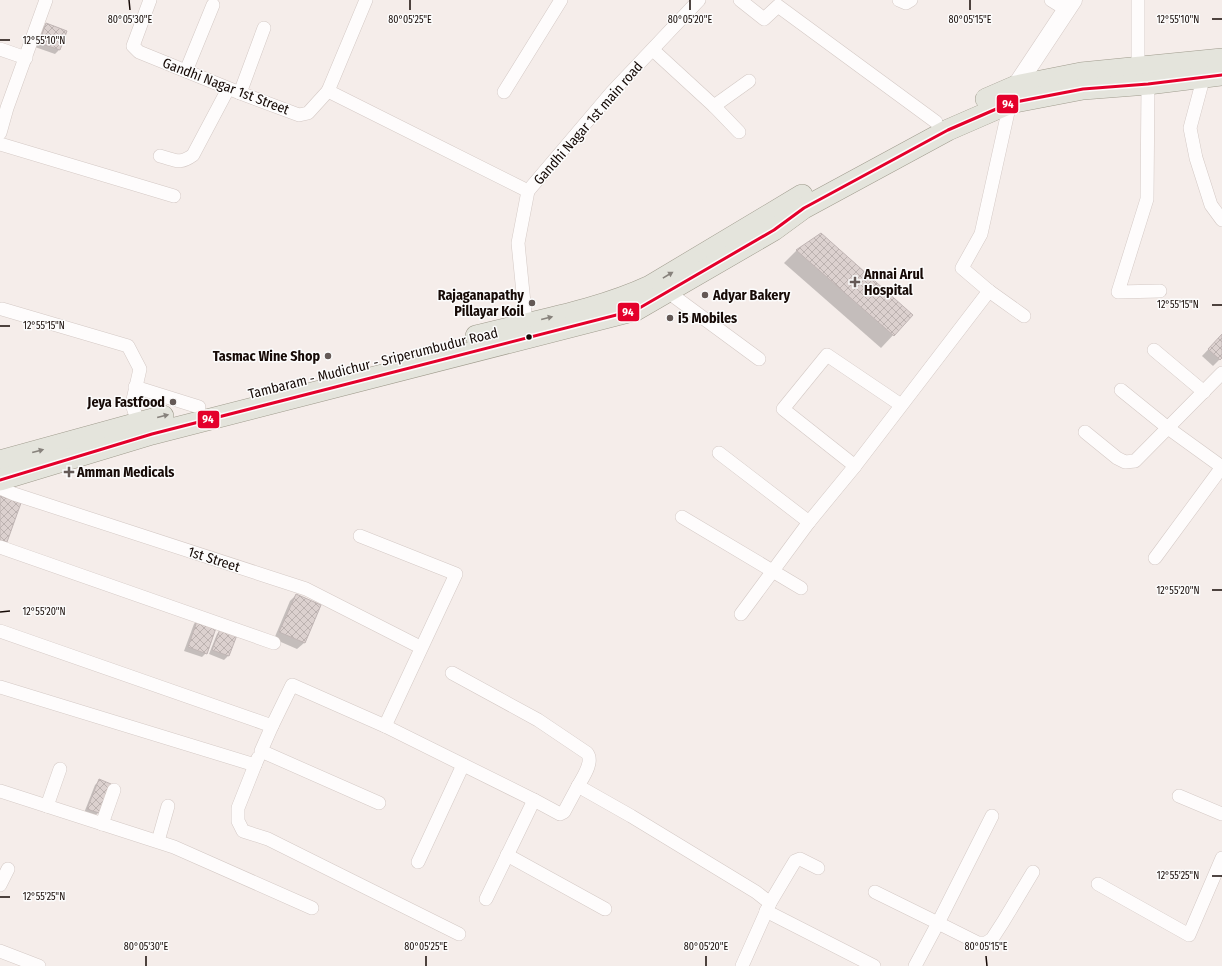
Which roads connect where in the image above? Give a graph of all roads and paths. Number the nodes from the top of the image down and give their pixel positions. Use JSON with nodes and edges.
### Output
{"nodes":[{"id":1,"x":46,"y":0,"type":"edge"},
{"id":2,"x":150,"y":0,"type":"edge"},
{"id":3,"x":366,"y":0,"type":"edge"},
{"id":4,"x":562,"y":0,"type":"edge"},
{"id":5,"x":699,"y":0,"type":"edge"},
{"id":6,"x":740,"y":0,"type":"edge"},
{"id":7,"x":899,"y":0,"type":"edge"},
{"id":8,"x":911,"y":0,"type":"edge"},
{"id":9,"x":1051,"y":0,"type":"edge"},
{"id":10,"x":1138,"y":0,"type":"edge"},
{"id":11,"x":212,"y":5,"type":"dead end"},
{"id":12,"x":1070,"y":5,"type":"edge"},
{"id":13,"x":264,"y":28,"type":"dead end"},
{"id":14,"x":0,"y":49,"type":"edge"},
{"id":15,"x":652,"y":50,"type":"junction"},
{"id":16,"x":26,"y":58,"type":"junction"},
{"id":17,"x":1214,"y":68,"type":"edge"},
{"id":18,"x":186,"y":71,"type":"junction"},
{"id":19,"x":1143,"y":76,"type":"junction"},
{"id":20,"x":749,"y":81,"type":"dead end"},
{"id":21,"x":234,"y":91,"type":"junction"},
{"id":22,"x":328,"y":91,"type":"junction"},
{"id":23,"x":504,"y":92,"type":"dead end"},
{"id":24,"x":1013,"y":94,"type":"junction"},
{"id":25,"x":714,"y":106,"type":"junction"},
{"id":26,"x":3,"y":108,"type":"edge"},
{"id":27,"x":936,"y":122,"type":"junction"},
{"id":28,"x":739,"y":132,"type":"dead end"},
{"id":29,"x":0,"y":133,"type":"edge"},
{"id":30,"x":0,"y":144,"type":"edge"},
{"id":31,"x":160,"y":156,"type":"dead end"},
{"id":32,"x":528,"y":192,"type":"junction"},
{"id":33,"x":174,"y":196,"type":"dead end"},
{"id":34,"x":1222,"y":220,"type":"edge"},
{"id":35,"x":988,"y":291,"type":"junction"},
{"id":36,"x":1160,"y":291,"type":"dead end"},
{"id":37,"x":668,"y":292,"type":"junction"},
{"id":38,"x":2,"y":309,"type":"dead end"},
{"id":39,"x":1024,"y":316,"type":"dead end"},
{"id":40,"x":529,"y":330,"type":"junction"},
{"id":41,"x":1154,"y":350,"type":"dead end"},
{"id":42,"x":759,"y":359,"type":"dead end"},
{"id":43,"x":1222,"y":373,"type":"edge"},
{"id":44,"x":135,"y":387,"type":"junction"},
{"id":45,"x":1121,"y":390,"type":"dead end"},
{"id":46,"x":1204,"y":392,"type":"junction"},
{"id":47,"x":901,"y":405,"type":"junction"},
{"id":48,"x":198,"y":407,"type":"junction"},
{"id":49,"x":138,"y":423,"type":"junction"},
{"id":50,"x":1168,"y":428,"type":"junction"},
{"id":51,"x":1085,"y":432,"type":"dead end"},
{"id":52,"x":719,"y":453,"type":"dead end"},
{"id":53,"x":0,"y":461,"type":"edge"},
{"id":54,"x":855,"y":466,"type":"junction"},
{"id":55,"x":1222,"y":467,"type":"edge"},
{"id":56,"x":0,"y":480,"type":"edge"},
{"id":57,"x":0,"y":488,"type":"edge"},
{"id":58,"x":682,"y":517,"type":"dead end"},
{"id":59,"x":809,"y":522,"type":"junction"},
{"id":60,"x":360,"y":536,"type":"dead end"},
{"id":61,"x":0,"y":547,"type":"edge"},
{"id":62,"x":1155,"y":558,"type":"dead end"},
{"id":63,"x":772,"y":571,"type":"junction"},
{"id":64,"x":801,"y":588,"type":"dead end"},
{"id":65,"x":741,"y":614,"type":"dead end"},
{"id":66,"x":0,"y":631,"type":"edge"},
{"id":67,"x":274,"y":643,"type":"dead end"},
{"id":68,"x":420,"y":647,"type":"junction"},
{"id":69,"x":452,"y":673,"type":"dead end"},
{"id":70,"x":0,"y":687,"type":"edge"},
{"id":71,"x":272,"y":726,"type":"junction"},
{"id":72,"x":385,"y":726,"type":"junction"},
{"id":73,"x":261,"y":751,"type":"junction"},
{"id":74,"x":255,"y":765,"type":"junction"},
{"id":75,"x":463,"y":765,"type":"junction"},
{"id":76,"x":60,"y":769,"type":"dead end"},
{"id":77,"x":578,"y":786,"type":"junction"},
{"id":78,"x":114,"y":790,"type":"dead end"},
{"id":79,"x":0,"y":791,"type":"edge"},
{"id":80,"x":1179,"y":796,"type":"dead end"},
{"id":81,"x":534,"y":800,"type":"junction"},
{"id":82,"x":379,"y":803,"type":"dead end"},
{"id":83,"x":47,"y":806,"type":"junction"},
{"id":84,"x":168,"y":806,"type":"dead end"},
{"id":85,"x":1222,"y":814,"type":"edge"},
{"id":86,"x":992,"y":816,"type":"dead end"},
{"id":87,"x":102,"y":824,"type":"junction"},
{"id":88,"x":158,"y":842,"type":"junction"},
{"id":89,"x":508,"y":855,"type":"junction"},
{"id":90,"x":1222,"y":858,"type":"edge"},
{"id":91,"x":418,"y":862,"type":"dead end"},
{"id":92,"x":818,"y":868,"type":"dead end"},
{"id":93,"x":8,"y":869,"type":"dead end"},
{"id":94,"x":1032,"y":872,"type":"dead end"},
{"id":95,"x":1098,"y":884,"type":"dead end"},
{"id":96,"x":0,"y":886,"type":"edge"},
{"id":97,"x":875,"y":892,"type":"dead end"},
{"id":98,"x":486,"y":899,"type":"dead end"},
{"id":99,"x":768,"y":907,"type":"junction"},
{"id":100,"x":312,"y":908,"type":"dead end"},
{"id":101,"x":605,"y":909,"type":"dead end"},
{"id":102,"x":938,"y":923,"type":"junction"},
{"id":103,"x":459,"y":934,"type":"dead end"},
{"id":104,"x":0,"y":952,"type":"edge"},
{"id":105,"x":39,"y":966,"type":"edge"},
{"id":106,"x":742,"y":966,"type":"edge"},
{"id":107,"x":874,"y":966,"type":"edge"},
{"id":108,"x":916,"y":966,"type":"edge"}],
"edges":[{"from":1,"to":16,"type":"street"},
{"from":2,"to":18,"type":"street","name":"Gandhi Nagar 1st Street"},
{"from":3,"to":22,"type":"street","name":"Gandhi Nagar 1st Street"},
{"from":4,"to":23,"type":"street"},
{"from":5,"to":15,"type":"street","name":"Gandhi Nagar 1st main road"},
{"from":6,"to":27,"type":"street"},
{"from":7,"to":8,"type":"street"},
{"from":9,"to":12,"type":"street"},
{"from":10,"to":19,"type":"street"},
{"from":11,"to":18,"type":"street"},
{"from":12,"to":24,"type":"street"},
{"from":13,"to":21,"type":"street"},
{"from":14,"to":16,"type":"street"},
{"from":15,"to":25,"type":"street"},
{"from":15,"to":32,"type":"street","name":"Gandhi Nagar 1st main road"},
{"from":16,"to":26,"type":"street"},
{"from":17,"to":19,"type":"main road","name":"Tambaram - Mudichur - Sriperumbudur Road"},
{"from":17,"to":34,"type":"street"},
{"from":18,"to":21,"type":"street","name":"Gandhi Nagar 1st Street"},
{"from":19,"to":24,"type":"main road","name":"Tambaram - Mudichur - Sriperumbudur Road"},
{"from":19,"to":36,"type":"street"},
{"from":20,"to":25,"type":"street"},
{"from":21,"to":22,"type":"street","name":"Gandhi Nagar 1st Street"},
{"from":21,"to":31,"type":"street"},
{"from":22,"to":32,"type":"street"},
{"from":24,"to":27,"type":"main road","name":"Tambaram - Mudichur - Sriperumbudur Road"},
{"from":24,"to":35,"type":"street"},
{"from":24,"to":37,"type":"main road","name":"Tambaram - Mudichur - Sriperumbudur Road"},
{"from":25,"to":28,"type":"street"},
{"from":26,"to":29,"type":"street"},
{"from":40,"to":27,"type":"main road","name":"Tambaram - Mudichur - Sriperumbudur Road","one_way":true},
{"from":30,"to":33,"type":"street"},
{"from":32,"to":40,"type":"street","name":"Gandhi Nagar 1st main road"},
{"from":35,"to":39,"type":"street"},
{"from":35,"to":47,"type":"street"},
{"from":37,"to":40,"type":"main road","name":"Tambaram - Mudichur - Sriperumbudur Road"},
{"from":37,"to":42,"type":"street"},
{"from":38,"to":44,"type":"street"},
{"from":40,"to":48,"type":"main road","name":"Tambaram - Mudichur - Sriperumbudur Road"},
{"from":40,"to":56,"type":"main road","name":"Tambaram - Mudichur - Sriperumbudur Road"},
{"from":41,"to":46,"type":"street"},
{"from":43,"to":46,"type":"street"},
{"from":44,"to":48,"type":"street"},
{"from":44,"to":49,"type":"street"},
{"from":45,"to":50,"type":"street"},
{"from":46,"to":50,"type":"street"},
{"from":47,"to":54,"type":"street"},
{"from":47,"to":54,"type":"street"},
{"from":49,"to":48,"type":"main road","name":"Tambaram - Mudichur - Sriperumbudur Road","one_way":true},
{"from":53,"to":49,"type":"main road","name":"Tambaram - Mudichur - Sriperumbudur Road","one_way":true},
{"from":50,"to":51,"type":"street"},
{"from":50,"to":55,"type":"street"},
{"from":52,"to":59,"type":"street"},
{"from":54,"to":59,"type":"street"},
{"from":55,"to":62,"type":"street"},
{"from":57,"to":68,"type":"street","name":"1st Street"},
{"from":58,"to":63,"type":"street"},
{"from":59,"to":63,"type":"street"},
{"from":60,"to":68,"type":"street"},
{"from":61,"to":67,"type":"street"},
{"from":63,"to":64,"type":"street"},
{"from":63,"to":65,"type":"street"},
{"from":66,"to":71,"type":"street"},
{"from":68,"to":72,"type":"street"},
{"from":69,"to":77,"type":"street"},
{"from":70,"to":74,"type":"street"},
{"from":71,"to":72,"type":"street"},
{"from":71,"to":73,"type":"street"},
{"from":72,"to":75,"type":"street"},
{"from":73,"to":74,"type":"street"},
{"from":73,"to":82,"type":"street"},
{"from":74,"to":103,"type":"street"},
{"from":75,"to":81,"type":"street"},
{"from":75,"to":91,"type":"street"},
{"from":76,"to":83,"type":"street"},
{"from":77,"to":81,"type":"street"},
{"from":77,"to":99,"type":"street"},
{"from":78,"to":87,"type":"street"},
{"from":79,"to":83,"type":"street"},
{"from":80,"to":85,"type":"street"},
{"from":81,"to":89,"type":"street"},
{"from":83,"to":87,"type":"street"},
{"from":84,"to":88,"type":"street"},
{"from":86,"to":102,"type":"street"},
{"from":87,"to":88,"type":"street"},
{"from":88,"to":100,"type":"street"},
{"from":89,"to":98,"type":"street"},
{"from":89,"to":101,"type":"street"},
{"from":90,"to":95,"type":"street"},
{"from":92,"to":99,"type":"street"},
{"from":93,"to":96,"type":"street"},
{"from":94,"to":102,"type":"street"},
{"from":97,"to":102,"type":"street"},
{"from":99,"to":106,"type":"street"},
{"from":99,"to":107,"type":"street"},
{"from":102,"to":108,"type":"street"},
{"from":104,"to":105,"type":"street"}]}
